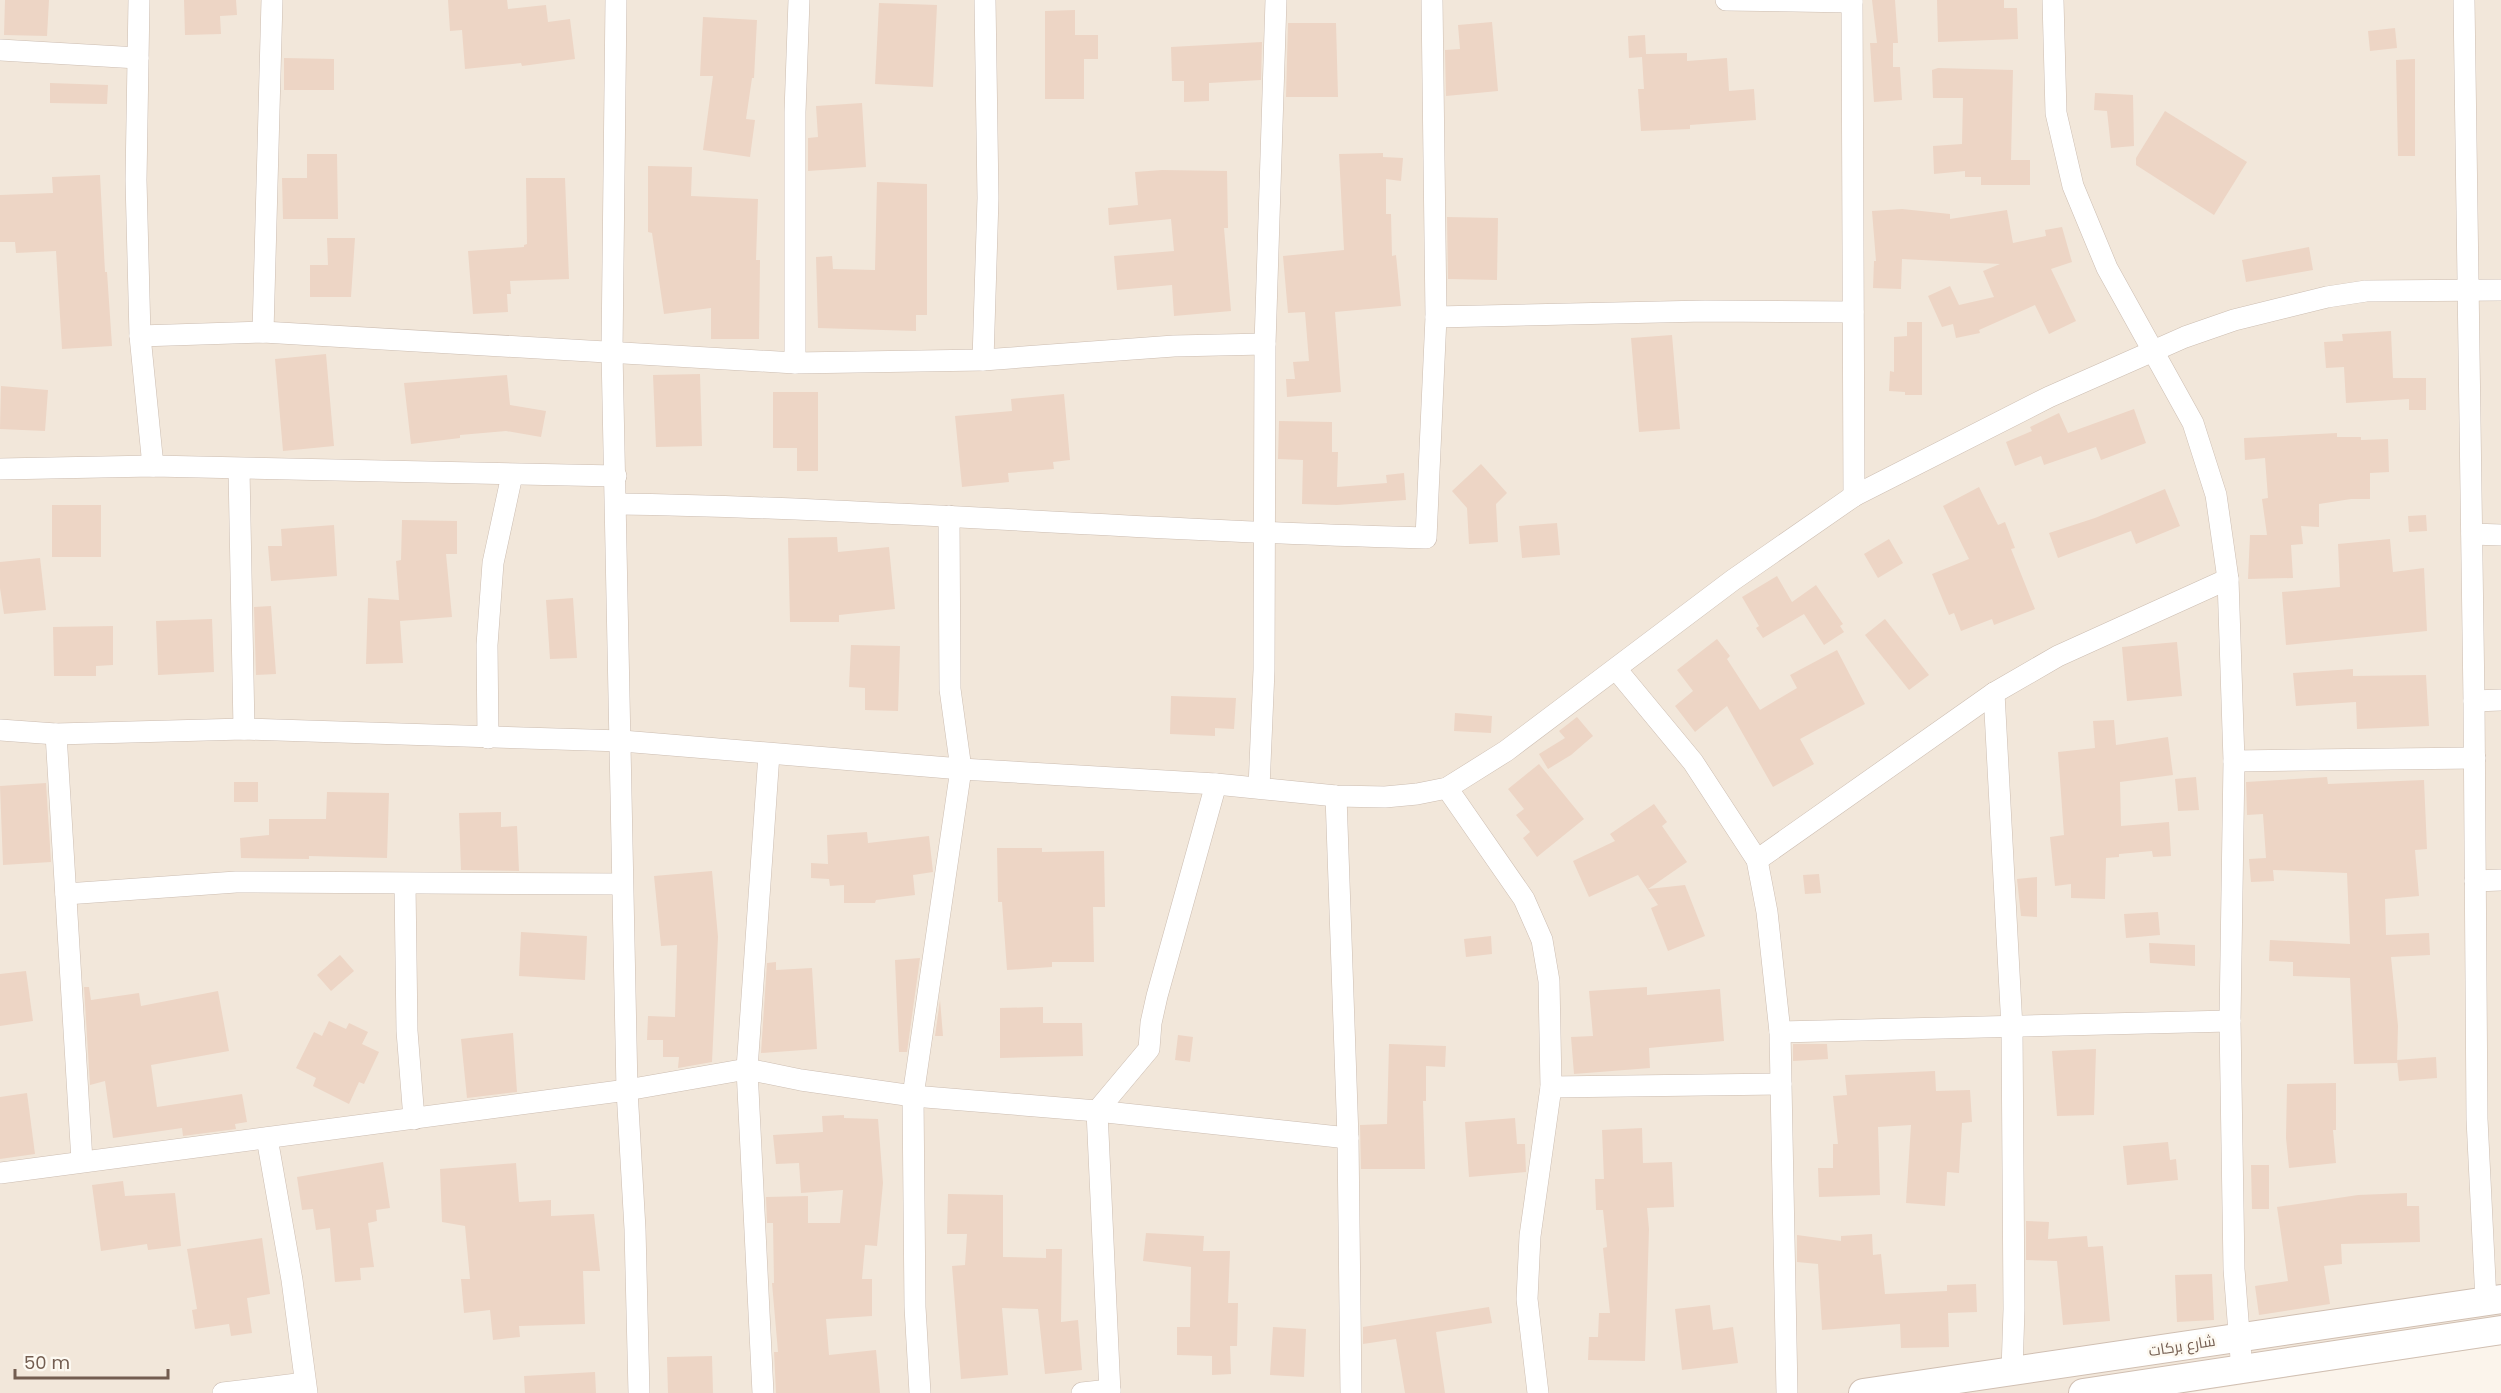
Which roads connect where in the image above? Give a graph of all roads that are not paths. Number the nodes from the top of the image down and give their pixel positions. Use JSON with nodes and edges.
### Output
{"nodes":[{"id":1,"x":139,"y":0,"type":"edge"},
{"id":2,"x":272,"y":0,"type":"edge"},
{"id":3,"x":616,"y":0,"type":"edge"},
{"id":4,"x":799,"y":0,"type":"edge"},
{"id":5,"x":985,"y":0,"type":"edge"},
{"id":6,"x":1276,"y":0,"type":"edge"},
{"id":7,"x":1432,"y":0,"type":"edge"},
{"id":8,"x":1726,"y":0,"type":"edge"},
{"id":9,"x":2053,"y":0,"type":"edge"},
{"id":10,"x":2464,"y":0,"type":"edge"},
{"id":11,"x":1852,"y":1,"type":"edge"},
{"id":12,"x":0,"y":50,"type":"edge"},
{"id":13,"x":138,"y":58,"type":"junction"},
{"id":14,"x":2466,"y":289,"type":"junction"},
{"id":15,"x":2501,"y":290,"type":"edge"},
{"id":16,"x":1853,"y":312,"type":"junction"},
{"id":17,"x":1436,"y":317,"type":"junction"},
{"id":18,"x":263,"y":332,"type":"junction"},
{"id":19,"x":140,"y":336,"type":"junction"},
{"id":20,"x":1265,"y":344,"type":"junction"},
{"id":21,"x":612,"y":351,"type":"junction"},
{"id":22,"x":2151,"y":351,"type":"junction"},
{"id":23,"x":983,"y":360,"type":"junction"},
{"id":24,"x":795,"y":363,"type":"junction"},
{"id":25,"x":153,"y":466,"type":"junction"},
{"id":26,"x":0,"y":469,"type":"edge"},
{"id":27,"x":239,"y":469,"type":"junction"},
{"id":28,"x":512,"y":475,"type":"junction"},
{"id":29,"x":616,"y":476,"type":"junction"},
{"id":30,"x":1854,"y":496,"type":"junction"},
{"id":31,"x":617,"y":504,"type":"junction"},
{"id":32,"x":950,"y":516,"type":"junction"},
{"id":33,"x":1265,"y":534,"type":"junction"},
{"id":34,"x":2472,"y":534,"type":"junction"},
{"id":35,"x":2501,"y":534,"type":"edge"},
{"id":36,"x":2228,"y":579,"type":"junction"},
{"id":37,"x":1616,"y":669,"type":"junction"},
{"id":38,"x":1994,"y":693,"type":"junction"},
{"id":39,"x":2501,"y":700,"type":"edge"},
{"id":40,"x":2475,"y":701,"type":"junction"},
{"id":41,"x":244,"y":729,"type":"junction"},
{"id":42,"x":0,"y":730,"type":"edge"},
{"id":43,"x":56,"y":734,"type":"junction"},
{"id":44,"x":488,"y":738,"type":"junction"},
{"id":45,"x":622,"y":741,"type":"junction"},
{"id":46,"x":769,"y":754,"type":"junction"},
{"id":47,"x":2475,"y":758,"type":"junction"},
{"id":48,"x":2234,"y":761,"type":"junction"},
{"id":49,"x":962,"y":769,"type":"junction"},
{"id":50,"x":1216,"y":784,"type":"junction"},
{"id":51,"x":1260,"y":788,"type":"junction"},
{"id":52,"x":1447,"y":788,"type":"junction"},
{"id":53,"x":1336,"y":796,"type":"junction"},
{"id":54,"x":1757,"y":860,"type":"junction"},
{"id":55,"x":2501,"y":880,"type":"edge"},
{"id":56,"x":2475,"y":881,"type":"junction"},
{"id":57,"x":405,"y":884,"type":"junction"},
{"id":58,"x":621,"y":884,"type":"junction"},
{"id":59,"x":66,"y":894,"type":"junction"},
{"id":60,"x":2230,"y":1021,"type":"junction"},
{"id":61,"x":2012,"y":1028,"type":"junction"},
{"id":62,"x":1780,"y":1032,"type":"junction"},
{"id":63,"x":747,"y":1069,"type":"junction"},
{"id":64,"x":1781,"y":1084,"type":"junction"},
{"id":65,"x":1551,"y":1088,"type":"junction"},
{"id":66,"x":627,"y":1090,"type":"junction"},
{"id":67,"x":913,"y":1096,"type":"junction"},
{"id":68,"x":1097,"y":1111,"type":"junction"},
{"id":69,"x":414,"y":1119,"type":"junction"},
{"id":70,"x":267,"y":1138,"type":"junction"},
{"id":71,"x":1348,"y":1138,"type":"junction"},
{"id":72,"x":82,"y":1161,"type":"junction"},
{"id":73,"x":0,"y":1173,"type":"edge"},
{"id":74,"x":2493,"y":1300,"type":"edge"},
{"id":75,"x":2501,"y":1330,"type":"edge"},
{"id":76,"x":2238,"y":1337,"type":"junction"},
{"id":77,"x":2012,"y":1371,"type":"junction"},
{"id":78,"x":2242,"y":1371,"type":"junction"},
{"id":79,"x":306,"y":1388,"type":"edge"},
{"id":80,"x":1110,"y":1391,"type":"edge"},
{"id":81,"x":223,"y":1393,"type":"edge"},
{"id":82,"x":639,"y":1393,"type":"edge"},
{"id":83,"x":763,"y":1393,"type":"edge"},
{"id":84,"x":920,"y":1393,"type":"edge"},
{"id":85,"x":1082,"y":1393,"type":"edge"},
{"id":86,"x":1351,"y":1393,"type":"edge"},
{"id":87,"x":1538,"y":1393,"type":"edge"},
{"id":88,"x":1787,"y":1393,"type":"edge"},
{"id":89,"x":1863,"y":1393,"type":"edge"},
{"id":90,"x":2083,"y":1393,"type":"edge"}],
"edges":[{"from":1,"to":13,"type":"street"},
{"from":2,"to":18,"type":"street"},
{"from":3,"to":21,"type":"street"},
{"from":4,"to":24,"type":"street"},
{"from":5,"to":23,"type":"street"},
{"from":6,"to":20,"type":"street"},
{"from":7,"to":17,"type":"street"},
{"from":8,"to":11,"type":"street"},
{"from":9,"to":22,"type":"street"},
{"from":10,"to":14,"type":"street"},
{"from":11,"to":16,"type":"street"},
{"from":12,"to":13,"type":"street"},
{"from":13,"to":19,"type":"street"},
{"from":14,"to":15,"type":"street"},
{"from":14,"to":22,"type":"street"},
{"from":14,"to":34,"type":"street"},
{"from":16,"to":17,"type":"street"},
{"from":16,"to":30,"type":"street"},
{"from":17,"to":33,"type":"street"},
{"from":18,"to":19,"type":"street"},
{"from":18,"to":21,"type":"street"},
{"from":19,"to":25,"type":"street"},
{"from":20,"to":23,"type":"street"},
{"from":20,"to":33,"type":"street"},
{"from":21,"to":24,"type":"street"},
{"from":21,"to":29,"type":"street"},
{"from":22,"to":30,"type":"street"},
{"from":22,"to":36,"type":"street"},
{"from":23,"to":24,"type":"street"},
{"from":25,"to":26,"type":"street"},
{"from":25,"to":27,"type":"street"},
{"from":27,"to":28,"type":"street"},
{"from":27,"to":41,"type":"street"},
{"from":28,"to":29,"type":"street"},
{"from":28,"to":44,"type":"street"},
{"from":29,"to":31,"type":"street"},
{"from":30,"to":37,"type":"street"},
{"from":31,"to":32,"type":"street"},
{"from":31,"to":45,"type":"street"},
{"from":32,"to":33,"type":"street"},
{"from":32,"to":49,"type":"street"},
{"from":33,"to":51,"type":"street"},
{"from":34,"to":35,"type":"street"},
{"from":34,"to":40,"type":"street"},
{"from":36,"to":38,"type":"street"},
{"from":36,"to":48,"type":"street"},
{"from":37,"to":52,"type":"street"},
{"from":37,"to":54,"type":"street"},
{"from":38,"to":54,"type":"street"},
{"from":38,"to":61,"type":"street"},
{"from":39,"to":40,"type":"street"},
{"from":40,"to":47,"type":"street"},
{"from":41,"to":43,"type":"street"},
{"from":41,"to":44,"type":"street"},
{"from":42,"to":43,"type":"street"},
{"from":43,"to":59,"type":"street"},
{"from":44,"to":45,"type":"street"},
{"from":45,"to":46,"type":"street"},
{"from":45,"to":58,"type":"street"},
{"from":46,"to":49,"type":"street"},
{"from":46,"to":63,"type":"street"},
{"from":47,"to":48,"type":"street"},
{"from":47,"to":56,"type":"street"},
{"from":48,"to":60,"type":"street"},
{"from":49,"to":50,"type":"street"},
{"from":49,"to":67,"type":"street"},
{"from":50,"to":51,"type":"street"},
{"from":50,"to":68,"type":"street"},
{"from":51,"to":53,"type":"street"},
{"from":52,"to":53,"type":"street"},
{"from":52,"to":65,"type":"street"},
{"from":53,"to":71,"type":"street"},
{"from":54,"to":62,"type":"street"},
{"from":55,"to":56,"type":"street"},
{"from":56,"to":74,"type":"street"},
{"from":57,"to":58,"type":"street"},
{"from":57,"to":59,"type":"street"},
{"from":57,"to":69,"type":"street"},
{"from":58,"to":66,"type":"street"},
{"from":59,"to":72,"type":"street"},
{"from":60,"to":61,"type":"street"},
{"from":60,"to":76,"type":"street"},
{"from":61,"to":62,"type":"street"},
{"from":61,"to":77,"type":"street"},
{"from":62,"to":64,"type":"street"},
{"from":63,"to":66,"type":"street"},
{"from":63,"to":67,"type":"street"},
{"from":63,"to":83,"type":"street"},
{"from":64,"to":65,"type":"street"},
{"from":64,"to":88,"type":"street"},
{"from":65,"to":87,"type":"street"},
{"from":66,"to":69,"type":"street"},
{"from":66,"to":82,"type":"street"},
{"from":67,"to":68,"type":"street"},
{"from":67,"to":84,"type":"street"},
{"from":68,"to":71,"type":"street"},
{"from":68,"to":80,"type":"street"},
{"from":69,"to":70,"type":"street"},
{"from":70,"to":72,"type":"street"},
{"from":70,"to":79,"type":"street"},
{"from":71,"to":86,"type":"street"},
{"from":72,"to":73,"type":"street"},
{"from":74,"to":76,"type":"main road","name":"شارع بركات"},
{"from":75,"to":78,"type":"main road"},
{"from":76,"to":77,"type":"main road","name":"شارع بركات"},
{"from":76,"to":78,"type":"street"},
{"from":77,"to":89,"type":"main road","name":"شارع بركات"},
{"from":78,"to":90,"type":"main road"},
{"from":79,"to":81,"type":"street"},
{"from":80,"to":85,"type":"street"}]}
